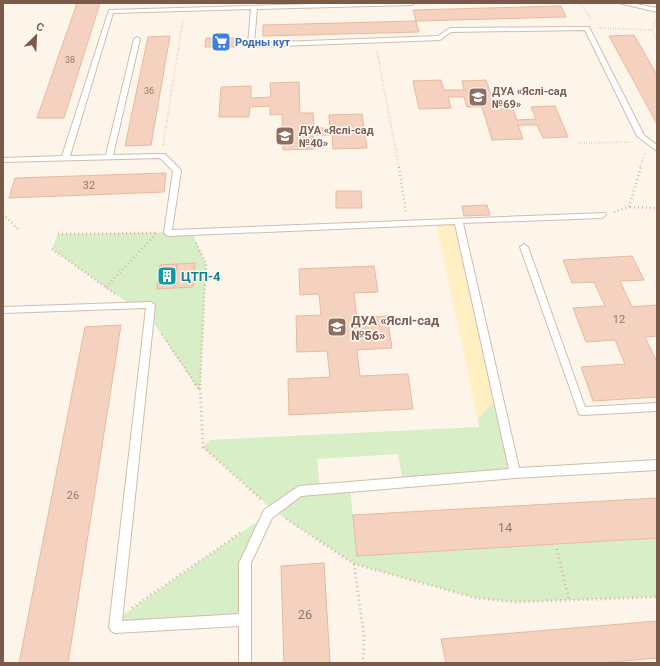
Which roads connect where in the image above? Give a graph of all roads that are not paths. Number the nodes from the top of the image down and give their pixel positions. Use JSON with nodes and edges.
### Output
{"nodes":[{"id":1,"x":412,"y":3,"type":"edge"},
{"id":2,"x":622,"y":3,"type":"edge"},
{"id":3,"x":226,"y":6,"type":"edge"},
{"id":4,"x":254,"y":7,"type":"junction"},
{"id":5,"x":657,"y":10,"type":"edge"},
{"id":6,"x":137,"y":39,"type":"dead end"},
{"id":7,"x":657,"y":149,"type":"edge"},
{"id":8,"x":109,"y":158,"type":"junction"},
{"id":9,"x":64,"y":159,"type":"junction"},
{"id":10,"x":3,"y":160,"type":"edge"},
{"id":11,"x":602,"y":215,"type":"road end"},
{"id":12,"x":459,"y":222,"type":"junction"},
{"id":13,"x":524,"y":247,"type":"dead end"},
{"id":14,"x":3,"y":310,"type":"edge"},
{"id":15,"x":657,"y":407,"type":"edge"},
{"id":16,"x":657,"y":465,"type":"edge"},
{"id":17,"x":515,"y":473,"type":"junction"},
{"id":18,"x":245,"y":620,"type":"junction"},
{"id":19,"x":245,"y":663,"type":"edge"}],
"edges":[{"from":1,"to":4,"type":"lane"},
{"from":2,"to":5,"type":"lane"},
{"from":3,"to":4,"type":"lane"},
{"from":3,"to":9,"type":"lane"},
{"from":4,"to":7,"type":"lane"},
{"from":6,"to":8,"type":"lane"},
{"from":8,"to":9,"type":"lane"},
{"from":8,"to":12,"type":"lane"},
{"from":9,"to":10,"type":"lane"},
{"from":11,"to":12,"type":"lane"},
{"from":12,"to":17,"type":"lane"},
{"from":13,"to":15,"type":"lane"},
{"from":14,"to":18,"type":"lane"},
{"from":16,"to":17,"type":"lane"},
{"from":17,"to":18,"type":"lane"},
{"from":18,"to":19,"type":"lane"}]}
